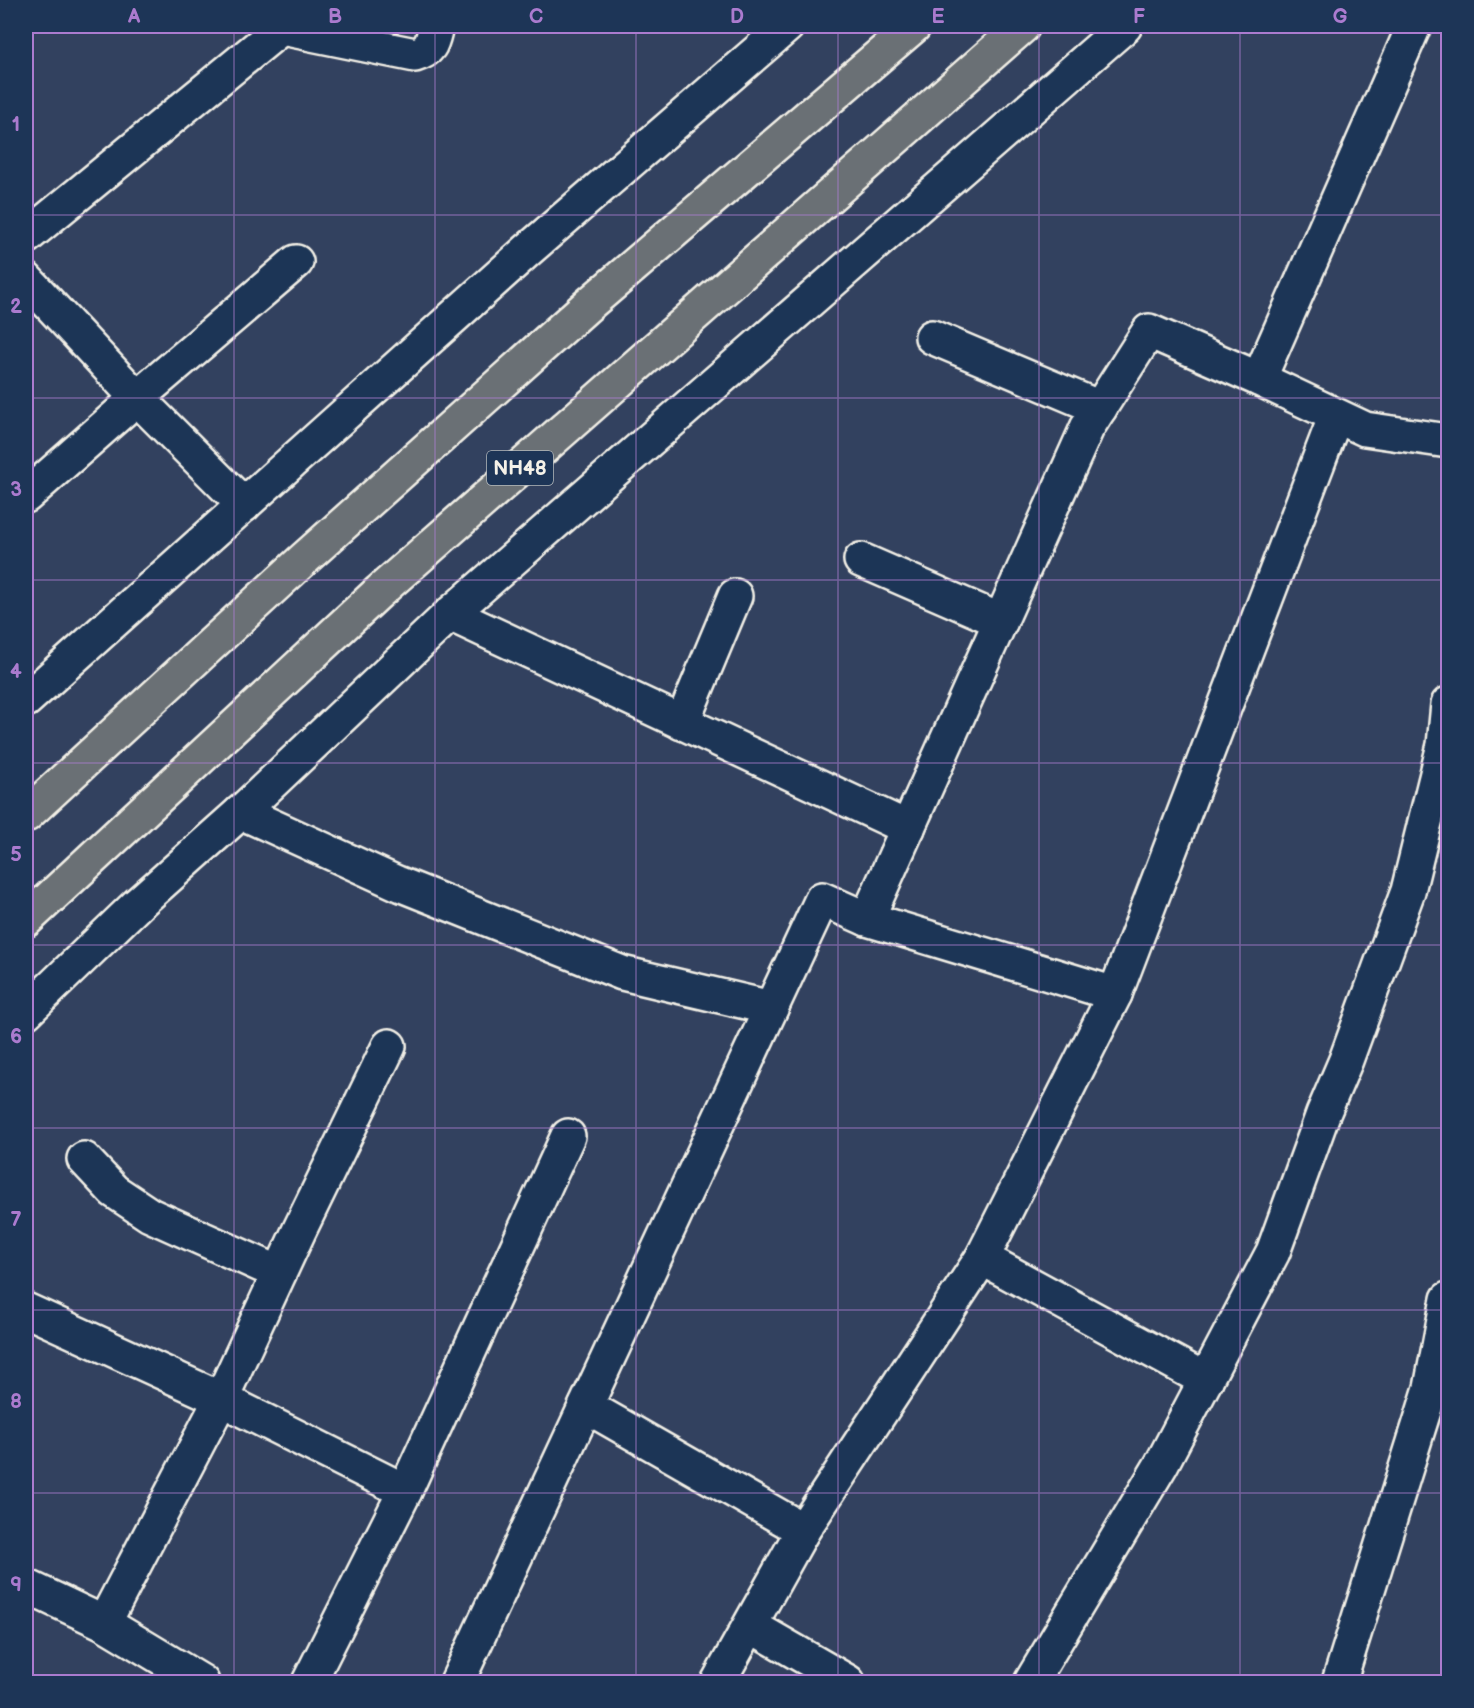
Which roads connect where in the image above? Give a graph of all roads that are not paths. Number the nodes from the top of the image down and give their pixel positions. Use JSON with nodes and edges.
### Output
{"nodes":[{"id":1,"x":436,"y":26,"type":"edge"},
{"id":2,"x":787,"y":26,"type":"edge"},
{"id":3,"x":914,"y":26,"type":"edge"},
{"id":4,"x":1023,"y":26,"type":"edge"},
{"id":5,"x":1125,"y":26,"type":"edge"},
{"id":6,"x":1414,"y":26,"type":"edge"},
{"id":7,"x":277,"y":27,"type":"edge"},
{"id":8,"x":26,"y":237,"type":"edge"},
{"id":9,"x":296,"y":262,"type":"dead end"},
{"id":10,"x":26,"y":279,"type":"edge"},
{"id":11,"x":932,"y":337,"type":"dead end"},
{"id":12,"x":1259,"y":379,"type":"junction"},
{"id":13,"x":137,"y":398,"type":"junction"},
{"id":14,"x":1100,"y":408,"type":"junction"},
{"id":15,"x":1337,"y":417,"type":"junction"},
{"id":16,"x":1449,"y":441,"type":"edge"},
{"id":17,"x":26,"y":496,"type":"edge"},
{"id":18,"x":244,"y":505,"type":"junction"},
{"id":19,"x":861,"y":560,"type":"dead end"},
{"id":20,"x":735,"y":596,"type":"dead end"},
{"id":21,"x":450,"y":614,"type":"junction"},
{"id":22,"x":1001,"y":621,"type":"junction"},
{"id":23,"x":26,"y":700,"type":"edge"},
{"id":24,"x":1449,"y":704,"type":"edge"},
{"id":25,"x":682,"y":723,"type":"junction"},
{"id":26,"x":241,"y":812,"type":"junction"},
{"id":27,"x":26,"y":815,"type":"edge"},
{"id":28,"x":908,"y":828,"type":"junction"},
{"id":29,"x":867,"y":918,"type":"junction"},
{"id":30,"x":26,"y":920,"type":"edge"},
{"id":31,"x":1115,"y":994,"type":"junction"},
{"id":32,"x":771,"y":1008,"type":"junction"},
{"id":33,"x":26,"y":1012,"type":"edge"},
{"id":34,"x":389,"y":1046,"type":"dead end"},
{"id":35,"x":568,"y":1137,"type":"dead end"},
{"id":36,"x":84,"y":1159,"type":"dead end"},
{"id":37,"x":982,"y":1258,"type":"junction"},
{"id":38,"x":279,"y":1274,"type":"junction"},
{"id":39,"x":1449,"y":1299,"type":"edge"},
{"id":40,"x":26,"y":1310,"type":"edge"},
{"id":41,"x":1206,"y":1380,"type":"junction"},
{"id":42,"x":221,"y":1399,"type":"junction"},
{"id":43,"x":586,"y":1406,"type":"junction"},
{"id":44,"x":405,"y":1491,"type":"junction"},
{"id":45,"x":803,"y":1530,"type":"junction"},
{"id":46,"x":26,"y":1586,"type":"edge"},
{"id":47,"x":104,"y":1623,"type":"junction"},
{"id":48,"x":751,"y":1626,"type":"junction"},
{"id":49,"x":202,"y":1683,"type":"edge"},
{"id":50,"x":309,"y":1683,"type":"edge"},
{"id":51,"x":457,"y":1683,"type":"edge"},
{"id":52,"x":718,"y":1683,"type":"edge"},
{"id":53,"x":848,"y":1683,"type":"edge"},
{"id":54,"x":1031,"y":1683,"type":"edge"},
{"id":55,"x":1339,"y":1683,"type":"edge"}],
"edges":[{"from":1,"to":7,"type":"street"},
{"from":2,"to":18,"type":"street"},
{"from":3,"to":27,"type":"highway"},
{"from":4,"to":30,"type":"highway","number":"NH48"},
{"from":5,"to":21,"type":"street"},
{"from":6,"to":12,"type":"street"},
{"from":7,"to":8,"type":"street"},
{"from":9,"to":13,"type":"street"},
{"from":10,"to":13,"type":"street"},
{"from":11,"to":14,"type":"street"},
{"from":12,"to":14,"type":"street"},
{"from":12,"to":15,"type":"street"},
{"from":13,"to":17,"type":"street"},
{"from":13,"to":18,"type":"street"},
{"from":14,"to":22,"type":"street"},
{"from":15,"to":16,"type":"street"},
{"from":15,"to":31,"type":"street"},
{"from":18,"to":23,"type":"street"},
{"from":19,"to":22,"type":"street"},
{"from":20,"to":25,"type":"street"},
{"from":21,"to":25,"type":"street"},
{"from":21,"to":26,"type":"street"},
{"from":22,"to":28,"type":"street"},
{"from":24,"to":41,"type":"street"},
{"from":25,"to":28,"type":"street"},
{"from":26,"to":32,"type":"street"},
{"from":26,"to":33,"type":"street"},
{"from":28,"to":29,"type":"street"},
{"from":29,"to":31,"type":"street"},
{"from":29,"to":32,"type":"street"},
{"from":31,"to":37,"type":"street"},
{"from":32,"to":43,"type":"street"},
{"from":34,"to":38,"type":"street"},
{"from":35,"to":44,"type":"street"},
{"from":36,"to":38,"type":"street"},
{"from":37,"to":41,"type":"street"},
{"from":37,"to":45,"type":"street"},
{"from":38,"to":42,"type":"street"},
{"from":39,"to":55,"type":"street"},
{"from":40,"to":42,"type":"street"},
{"from":41,"to":54,"type":"street"},
{"from":42,"to":44,"type":"street"},
{"from":42,"to":47,"type":"street"},
{"from":43,"to":45,"type":"street"},
{"from":43,"to":51,"type":"street"},
{"from":44,"to":50,"type":"street"},
{"from":45,"to":48,"type":"street"},
{"from":46,"to":47,"type":"street"},
{"from":47,"to":49,"type":"street"},
{"from":48,"to":52,"type":"street"},
{"from":48,"to":53,"type":"street"}]}
